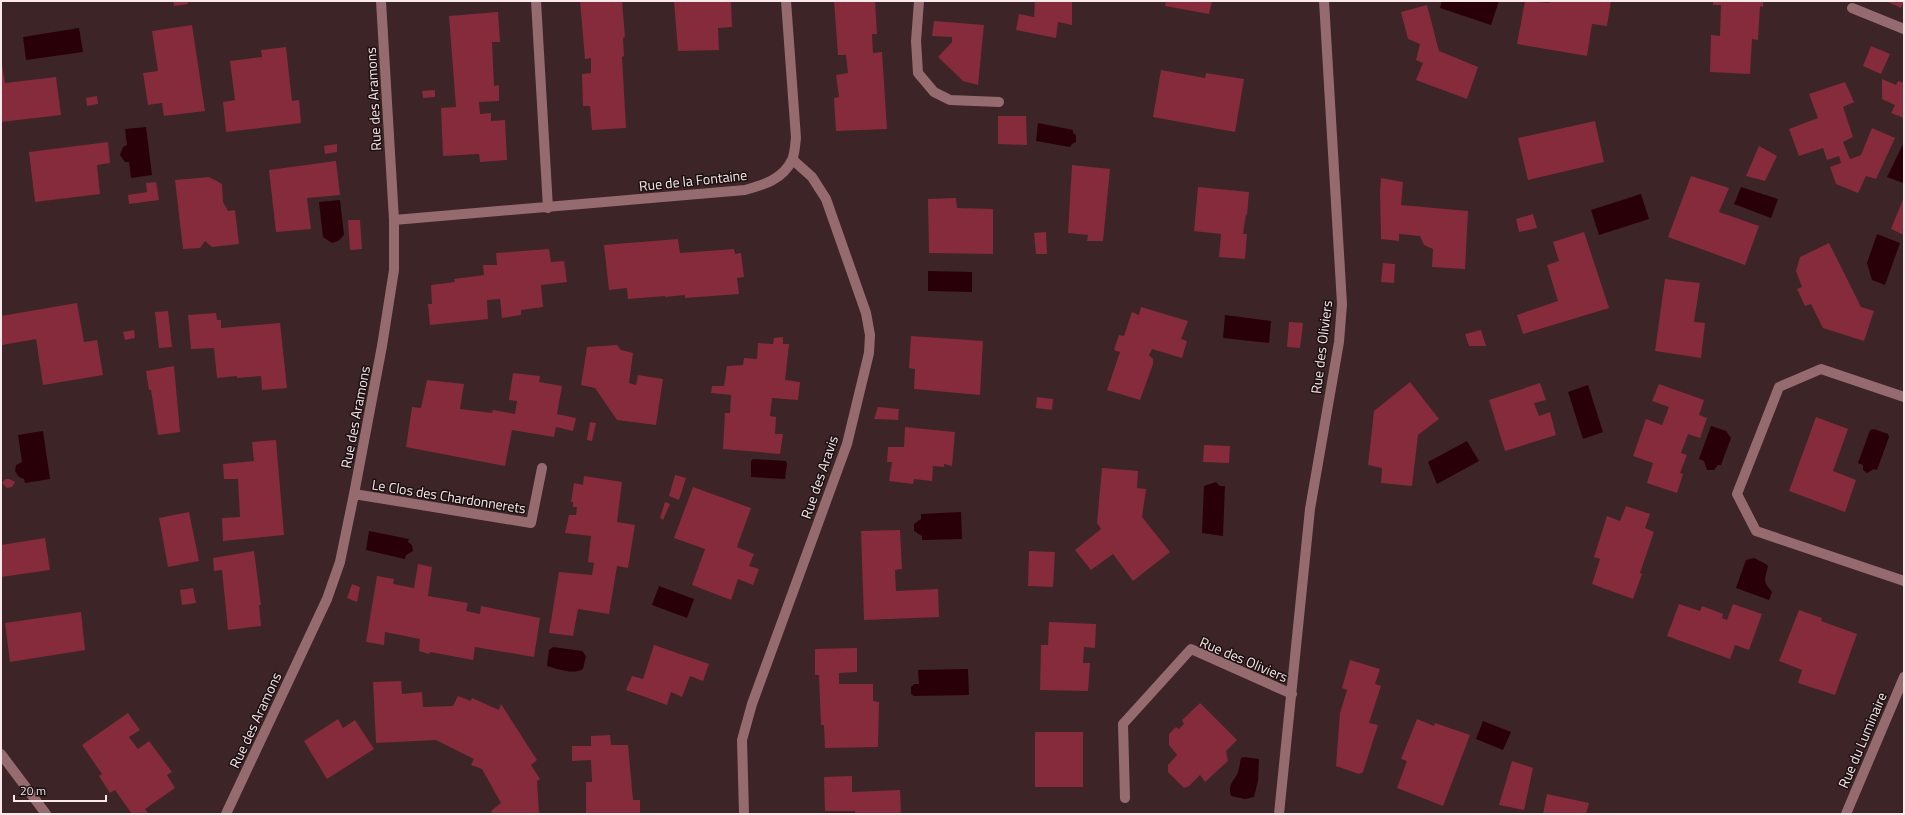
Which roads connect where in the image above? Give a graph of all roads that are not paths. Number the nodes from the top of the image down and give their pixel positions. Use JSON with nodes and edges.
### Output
{"nodes":[{"id":1,"x":381,"y":1,"type":"edge"},
{"id":2,"x":536,"y":1,"type":"edge"},
{"id":3,"x":786,"y":1,"type":"edge"},
{"id":4,"x":919,"y":1,"type":"edge"},
{"id":5,"x":1324,"y":1,"type":"edge"},
{"id":6,"x":1852,"y":8,"type":"dead end"},
{"id":7,"x":1904,"y":29,"type":"edge"},
{"id":8,"x":999,"y":102,"type":"dead end"},
{"id":9,"x":792,"y":160,"type":"junction"},
{"id":10,"x":548,"y":208,"type":"junction"},
{"id":11,"x":394,"y":220,"type":"junction"},
{"id":12,"x":1904,"y":397,"type":"edge"},
{"id":13,"x":542,"y":468,"type":"dead end"},
{"id":14,"x":354,"y":494,"type":"junction"},
{"id":15,"x":1904,"y":581,"type":"edge"},
{"id":16,"x":1904,"y":677,"type":"edge"},
{"id":17,"x":1292,"y":694,"type":"junction"},
{"id":18,"x":1,"y":754,"type":"edge"},
{"id":19,"x":1125,"y":798,"type":"dead end"},
{"id":20,"x":46,"y":814,"type":"edge"},
{"id":21,"x":226,"y":814,"type":"edge"},
{"id":22,"x":744,"y":814,"type":"edge"},
{"id":23,"x":1279,"y":814,"type":"edge"},
{"id":24,"x":1846,"y":814,"type":"edge"}],
"edges":[{"from":1,"to":11,"type":"street","name":"Rue des Aramons"},
{"from":2,"to":10,"type":"street"},
{"from":3,"to":9,"type":"street","name":"Rue de la Fontaine"},
{"from":4,"to":8,"type":"street"},
{"from":5,"to":17,"type":"street","name":"Rue des Oliviers"},
{"from":6,"to":7,"type":"street"},
{"from":9,"to":10,"type":"street","name":"Rue de la Fontaine"},
{"from":9,"to":22,"type":"street","name":"Rue des Aravis"},
{"from":10,"to":11,"type":"street","name":"Rue de la Fontaine"},
{"from":11,"to":14,"type":"street","name":"Rue des Aramons"},
{"from":12,"to":15,"type":"street"},
{"from":13,"to":14,"type":"street","name":"Le Clos des Chardonnerets"},
{"from":14,"to":21,"type":"street","name":"Rue des Aramons"},
{"from":16,"to":24,"type":"street","name":"Rue du Luminaire"},
{"from":17,"to":19,"type":"street","name":"Rue des Oliviers"},
{"from":17,"to":23,"type":"street","name":"Rue des Oliviers"},
{"from":18,"to":20,"type":"street"}]}
